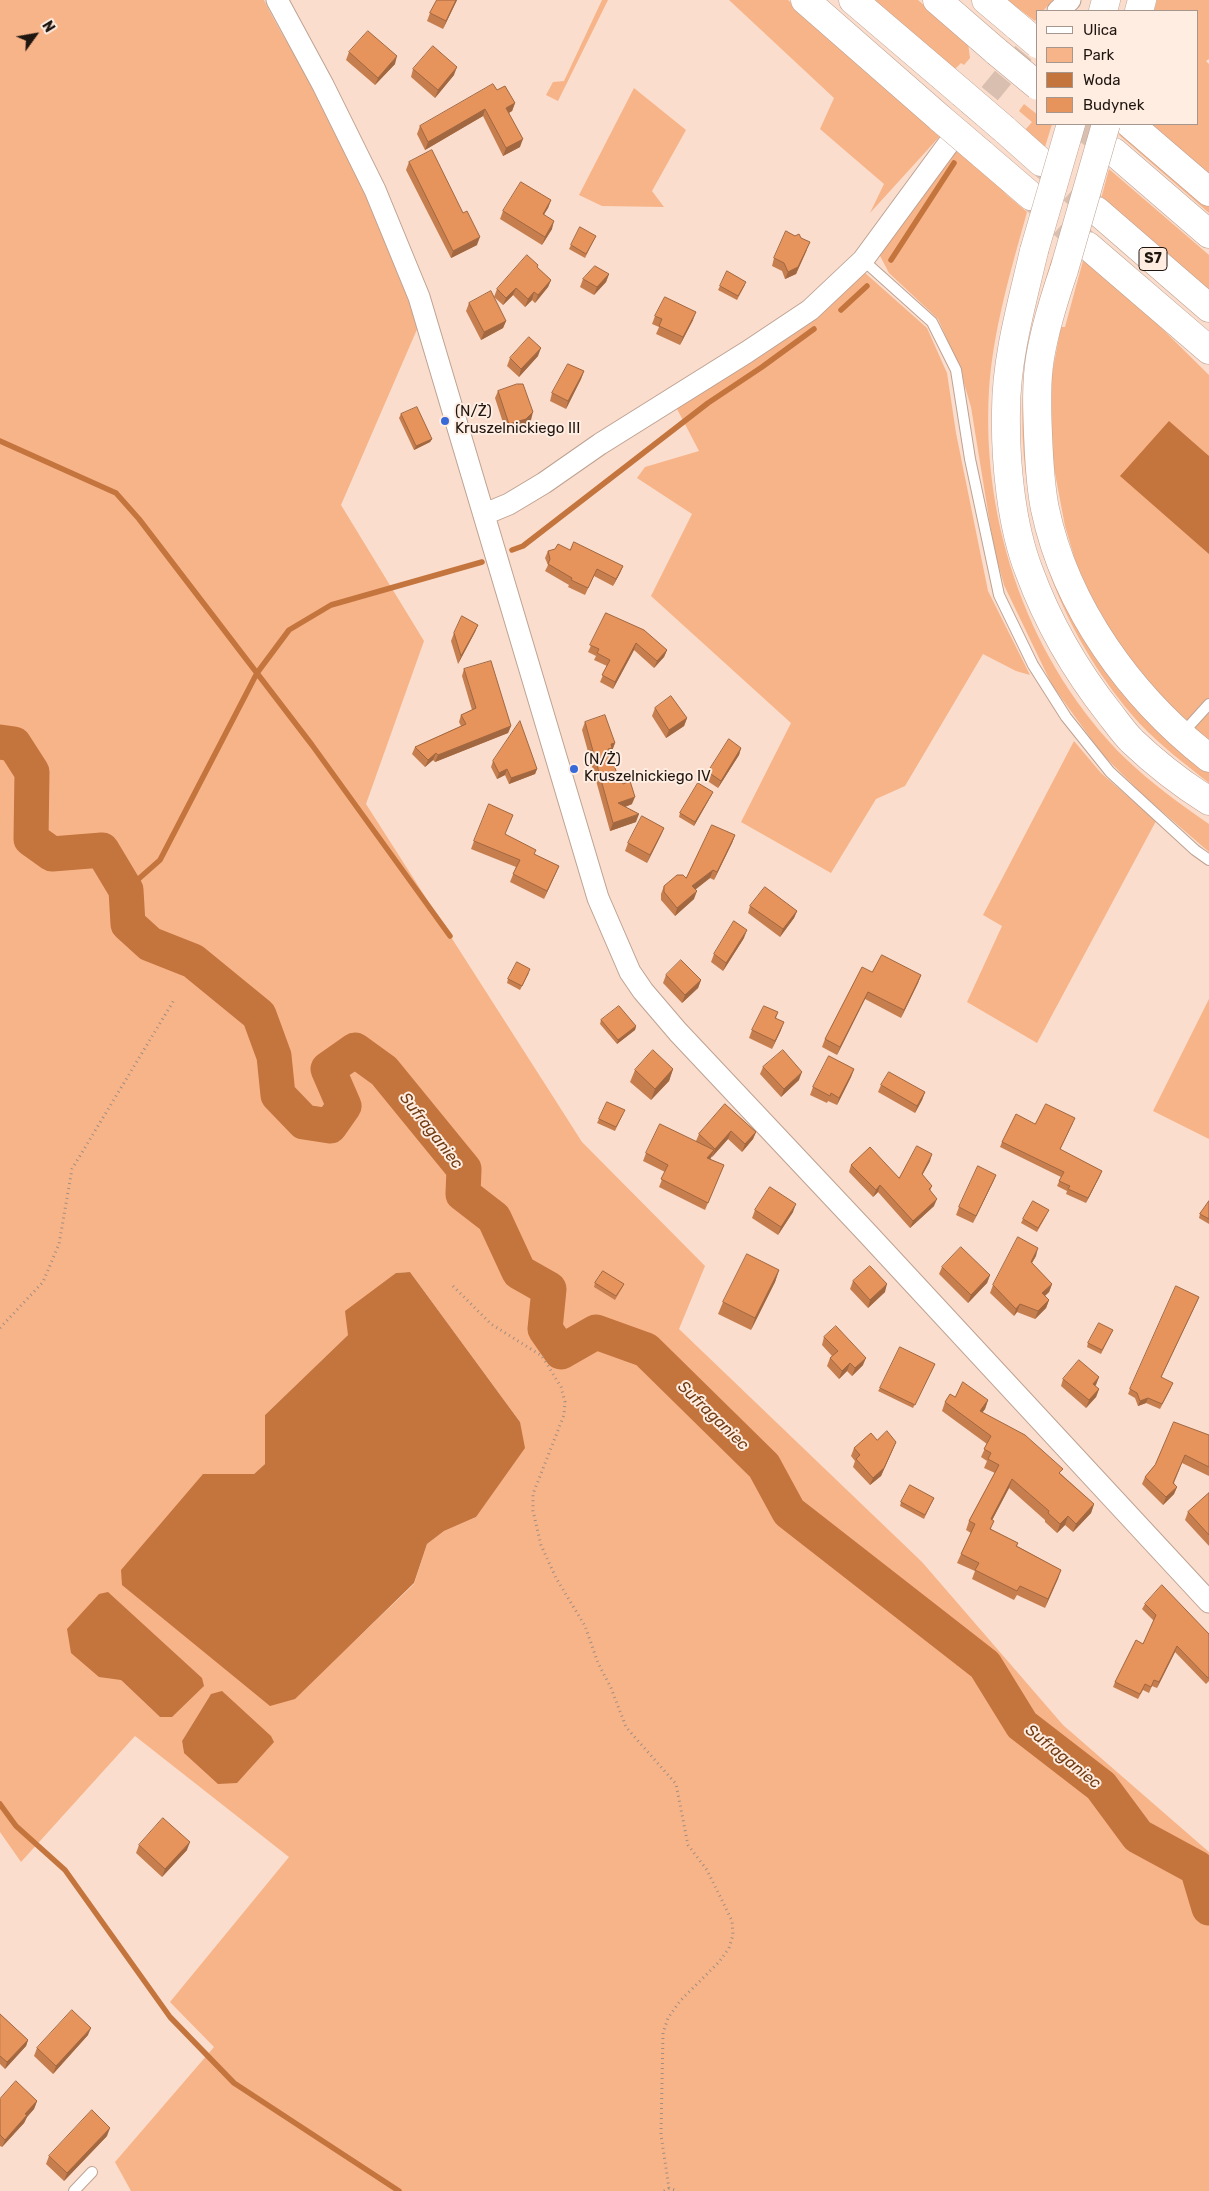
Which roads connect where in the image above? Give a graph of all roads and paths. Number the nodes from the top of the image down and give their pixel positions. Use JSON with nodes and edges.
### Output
{"nodes":[{"id":1,"x":277,"y":0,"type":"edge"},
{"id":2,"x":805,"y":0,"type":"edge"},
{"id":3,"x":853,"y":0,"type":"edge"},
{"id":4,"x":937,"y":0,"type":"edge"},
{"id":5,"x":986,"y":0,"type":"edge"},
{"id":6,"x":1070,"y":0,"type":"edge"},
{"id":7,"x":1059,"y":10,"type":"edge"},
{"id":8,"x":1028,"y":36,"type":"edge"},
{"id":9,"x":1036,"y":84,"type":"edge"},
{"id":10,"x":1070,"y":125,"type":"edge"},
{"id":11,"x":1106,"y":125,"type":"edge"},
{"id":12,"x":1131,"y":125,"type":"edge"},
{"id":13,"x":945,"y":131,"type":"junction"},
{"id":14,"x":1114,"y":152,"type":"tunnel mouth"},
{"id":15,"x":1041,"y":162,"type":"tunnel mouth"},
{"id":16,"x":1209,"y":192,"type":"edge"},
{"id":17,"x":1032,"y":196,"type":"tunnel mouth"},
{"id":18,"x":1097,"y":211,"type":"tunnel mouth"},
{"id":19,"x":1209,"y":234,"type":"edge"},
{"id":20,"x":1088,"y":246,"type":"tunnel mouth"},
{"id":21,"x":863,"y":260,"type":"junction"},
{"id":22,"x":1209,"y":308,"type":"edge"},
{"id":23,"x":1209,"y":350,"type":"edge"},
{"id":24,"x":485,"y":514,"type":"junction"},
{"id":25,"x":1209,"y":704,"type":"edge"},
{"id":26,"x":1180,"y":736,"type":"junction"},
{"id":27,"x":1209,"y":758,"type":"edge"},
{"id":28,"x":1209,"y":801,"type":"edge"},
{"id":29,"x":1209,"y":860,"type":"edge"},
{"id":30,"x":174,"y":1000,"type":"dead end"},
{"id":31,"x":453,"y":1286,"type":"dead end"},
{"id":32,"x":0,"y":1328,"type":"edge"},
{"id":33,"x":1209,"y":1602,"type":"edge"},
{"id":34,"x":92,"y":2172,"type":"dead end"},
{"id":35,"x":668,"y":2188,"type":"junction"},
{"id":36,"x":74,"y":2191,"type":"edge"},
{"id":37,"x":664,"y":2191,"type":"edge"},
{"id":38,"x":678,"y":2191,"type":"edge"}],
"edges":[{"from":1,"to":24,"type":"street"},
{"from":2,"to":13,"type":"highway"},
{"from":3,"to":15,"type":"highway","bridge":true},
{"from":4,"to":9,"type":"highway","bridge":true},
{"from":5,"to":8,"type":"highway"},
{"from":6,"to":7,"type":"street"},
{"from":10,"to":28,"type":"highway","bridge":true},
{"from":11,"to":26,"type":"highway","bridge":true},
{"from":12,"to":16,"type":"highway"},
{"from":13,"to":17,"type":"highway","bridge":true},
{"from":13,"to":21,"type":"street"},
{"from":14,"to":19,"type":"highway"},
{"from":18,"to":22,"type":"highway","number":"S7"},
{"from":20,"to":23,"type":"highway"},
{"from":21,"to":24,"type":"street"},
{"from":21,"to":29,"type":"lane"},
{"from":24,"to":33,"type":"street"},
{"from":25,"to":26,"type":"lane"},
{"from":26,"to":27,"type":"highway"},
{"from":30,"to":32,"type":"path"},
{"from":31,"to":35,"type":"path"},
{"from":34,"to":36,"type":"lane"},
{"from":35,"to":37,"type":"path"},
{"from":35,"to":38,"type":"path"}]}
